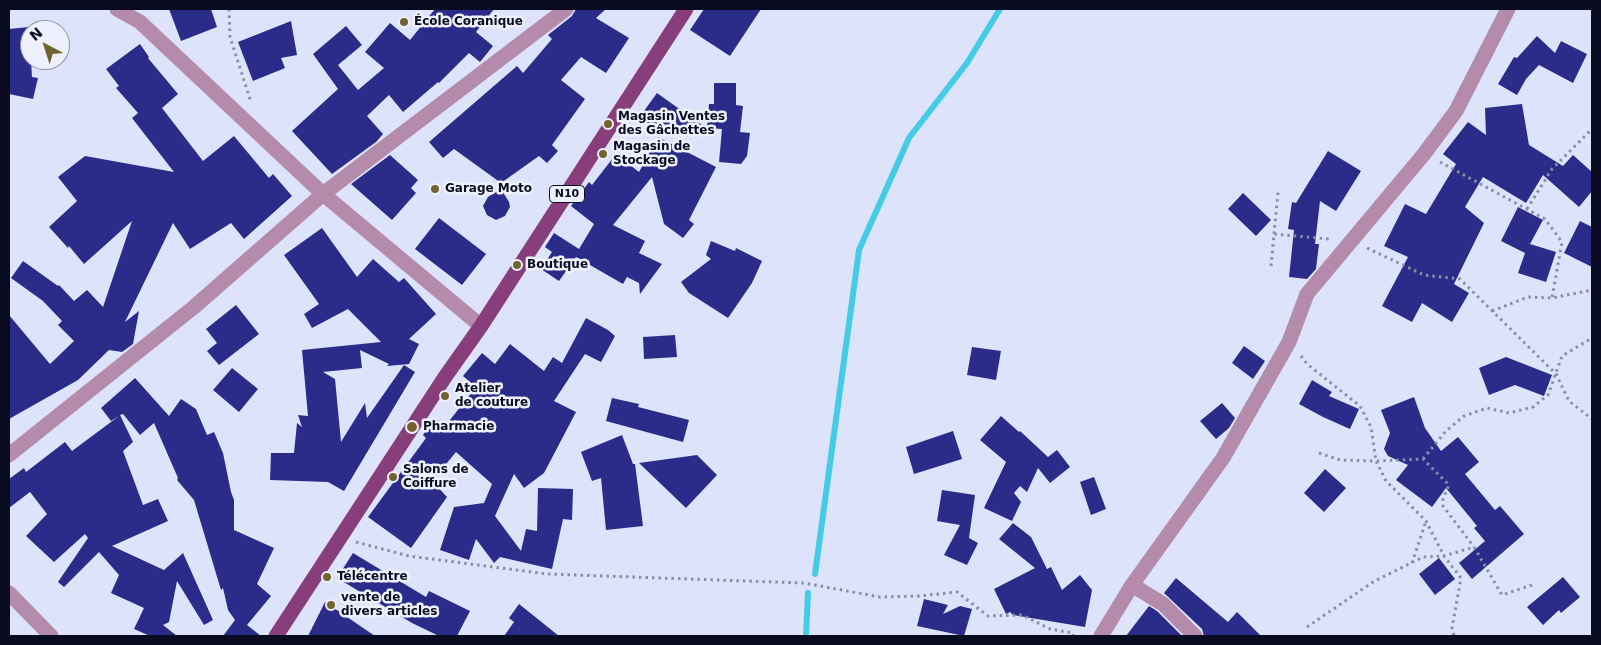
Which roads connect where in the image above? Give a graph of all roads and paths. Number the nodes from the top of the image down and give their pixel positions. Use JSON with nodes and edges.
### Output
{"nodes":[{"id":1,"x":117,"y":9,"type":"edge"},
{"id":2,"x":229,"y":9,"type":"edge"},
{"id":3,"x":566,"y":9,"type":"edge"},
{"id":4,"x":686,"y":9,"type":"edge"},
{"id":5,"x":1508,"y":9,"type":"edge"},
{"id":6,"x":255,"y":109,"type":"dead end"},
{"id":7,"x":1592,"y":129,"type":"edge"},
{"id":8,"x":1424,"y":154,"type":"junction"},
{"id":9,"x":1278,"y":192,"type":"dead end"},
{"id":10,"x":323,"y":194,"type":"junction"},
{"id":11,"x":1527,"y":209,"type":"junction"},
{"id":12,"x":1274,"y":234,"type":"junction"},
{"id":13,"x":1352,"y":241,"type":"junction"},
{"id":14,"x":1271,"y":266,"type":"dead end"},
{"id":15,"x":1592,"y":290,"type":"edge"},
{"id":16,"x":1552,"y":298,"type":"junction"},
{"id":17,"x":1492,"y":311,"type":"junction"},
{"id":18,"x":481,"y":326,"type":"junction"},
{"id":19,"x":1592,"y":338,"type":"edge"},
{"id":20,"x":1289,"y":342,"type":"junction"},
{"id":21,"x":1556,"y":374,"type":"junction"},
{"id":22,"x":1592,"y":419,"type":"edge"},
{"id":23,"x":1320,"y":453,"type":"dead end"},
{"id":24,"x":9,"y":455,"type":"edge"},
{"id":25,"x":1423,"y":459,"type":"junction"},
{"id":26,"x":1376,"y":461,"type":"junction"},
{"id":27,"x":1426,"y":521,"type":"junction"},
{"id":28,"x":341,"y":538,"type":"junction"},
{"id":29,"x":1474,"y":547,"type":"junction"},
{"id":30,"x":1444,"y":556,"type":"junction"},
{"id":31,"x":1412,"y":563,"type":"junction"},
{"id":32,"x":1532,"y":584,"type":"dead end"},
{"id":33,"x":1132,"y":585,"type":"junction"},
{"id":34,"x":9,"y":593,"type":"edge"},
{"id":35,"x":1307,"y":627,"type":"dead end"},
{"id":36,"x":51,"y":636,"type":"edge"},
{"id":37,"x":276,"y":636,"type":"edge"},
{"id":38,"x":1074,"y":636,"type":"edge"},
{"id":39,"x":1101,"y":636,"type":"edge"},
{"id":40,"x":1195,"y":636,"type":"edge"},
{"id":41,"x":1454,"y":636,"type":"edge"}],
"edges":[{"from":1,"to":10,"type":"street"},
{"from":2,"to":6,"type":"path"},
{"from":3,"to":10,"type":"street"},
{"from":4,"to":18,"type":"main road","number":"N10"},
{"from":5,"to":8,"type":"street"},
{"from":7,"to":11,"type":"path"},
{"from":8,"to":11,"type":"path"},
{"from":8,"to":13,"type":"street"},
{"from":9,"to":12,"type":"path"},
{"from":10,"to":18,"type":"street"},
{"from":10,"to":24,"type":"street"},
{"from":11,"to":16,"type":"path"},
{"from":12,"to":13,"type":"path"},
{"from":12,"to":14,"type":"path"},
{"from":13,"to":17,"type":"path"},
{"from":13,"to":20,"type":"street"},
{"from":15,"to":16,"type":"path"},
{"from":16,"to":17,"type":"path"},
{"from":17,"to":21,"type":"path"},
{"from":18,"to":28,"type":"main road","number":"N10"},
{"from":19,"to":21,"type":"path"},
{"from":20,"to":26,"type":"path"},
{"from":20,"to":33,"type":"street"},
{"from":21,"to":22,"type":"path"},
{"from":21,"to":25,"type":"path"},
{"from":23,"to":26,"type":"path"},
{"from":25,"to":26,"type":"path"},
{"from":25,"to":29,"type":"path"},
{"from":26,"to":27,"type":"path"},
{"from":27,"to":30,"type":"path"},
{"from":27,"to":31,"type":"path"},
{"from":28,"to":37,"type":"main road","number":"N10"},
{"from":28,"to":38,"type":"path"},
{"from":29,"to":30,"type":"path"},
{"from":29,"to":32,"type":"path"},
{"from":30,"to":31,"type":"path"},
{"from":30,"to":41,"type":"path"},
{"from":31,"to":35,"type":"path"},
{"from":33,"to":39,"type":"street"},
{"from":33,"to":40,"type":"street"},
{"from":34,"to":36,"type":"street"}]}
